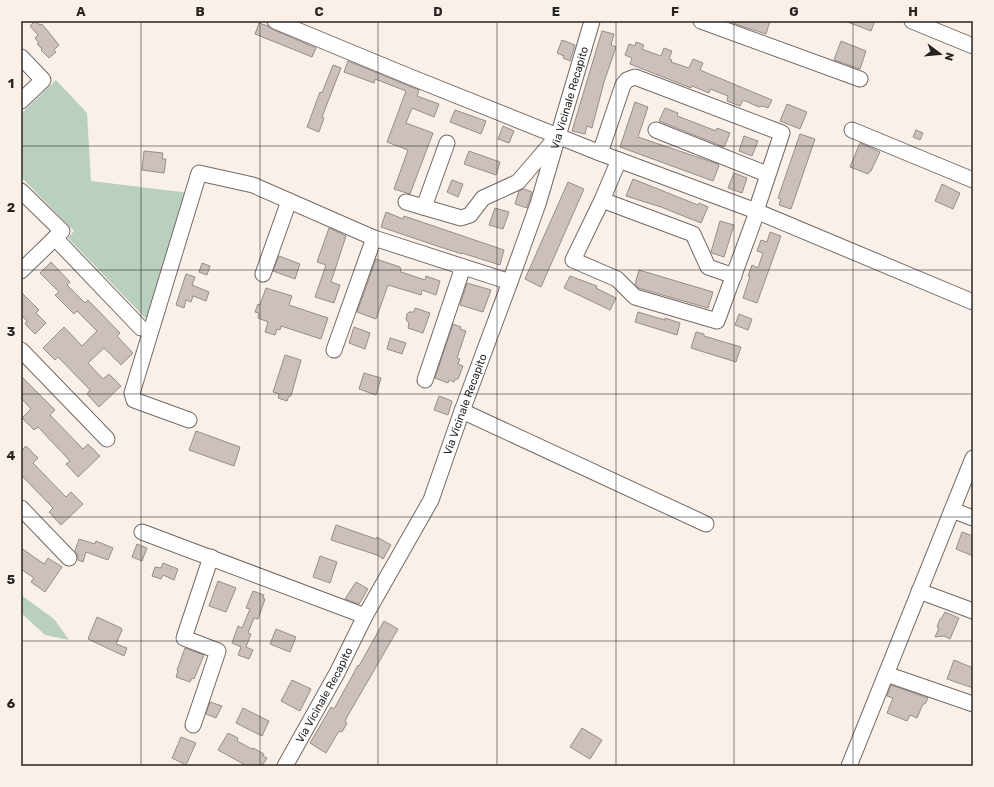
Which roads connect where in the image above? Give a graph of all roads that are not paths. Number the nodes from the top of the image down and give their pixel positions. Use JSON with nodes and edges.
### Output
{"nodes":[{"id":1,"x":592,"y":21,"type":"edge"},
{"id":2,"x":701,"y":21,"type":"edge"},
{"id":3,"x":912,"y":21,"type":"edge"},
{"id":4,"x":285,"y":23,"type":"edge"},
{"id":5,"x":973,"y":46,"type":"edge"},
{"id":6,"x":21,"y":57,"type":"edge"},
{"id":7,"x":860,"y":79,"type":"dead end"},
{"id":8,"x":21,"y":101,"type":"edge"},
{"id":9,"x":656,"y":130,"type":"dead end"},
{"id":10,"x":852,"y":130,"type":"dead end"},
{"id":11,"x":558,"y":136,"type":"junction"},
{"id":12,"x":447,"y":143,"type":"dead end"},
{"id":13,"x":600,"y":153,"type":"junction"},
{"id":14,"x":619,"y":160,"type":"junction"},
{"id":15,"x":767,"y":174,"type":"junction"},
{"id":16,"x":973,"y":180,"type":"edge"},
{"id":17,"x":21,"y":191,"type":"edge"},
{"id":18,"x":602,"y":200,"type":"junction"},
{"id":19,"x":289,"y":201,"type":"junction"},
{"id":20,"x":406,"y":202,"type":"dead end"},
{"id":21,"x":424,"y":207,"type":"junction"},
{"id":22,"x":757,"y":211,"type":"junction"},
{"id":23,"x":55,"y":238,"type":"junction"},
{"id":24,"x":374,"y":238,"type":"junction"},
{"id":25,"x":463,"y":267,"type":"junction"},
{"id":26,"x":21,"y":271,"type":"edge"},
{"id":27,"x":263,"y":274,"type":"dead end"},
{"id":28,"x":734,"y":276,"type":"junction"},
{"id":29,"x":510,"y":282,"type":"junction"},
{"id":30,"x":973,"y":302,"type":"edge"},
{"id":31,"x":141,"y":328,"type":"dead end"},
{"id":32,"x":21,"y":350,"type":"edge"},
{"id":33,"x":334,"y":350,"type":"dead end"},
{"id":34,"x":426,"y":380,"type":"dead end"},
{"id":35,"x":462,"y":411,"type":"junction"},
{"id":36,"x":189,"y":420,"type":"dead end"},
{"id":37,"x":107,"y":439,"type":"dead end"},
{"id":38,"x":973,"y":458,"type":"edge"},
{"id":39,"x":21,"y":508,"type":"edge"},
{"id":40,"x":952,"y":510,"type":"junction"},
{"id":41,"x":973,"y":518,"type":"edge"},
{"id":42,"x":706,"y":524,"type":"dead end"},
{"id":43,"x":142,"y":532,"type":"dead end"},
{"id":44,"x":211,"y":557,"type":"junction"},
{"id":45,"x":69,"y":558,"type":"dead end"},
{"id":46,"x":919,"y":591,"type":"junction"},
{"id":47,"x":973,"y":611,"type":"edge"},
{"id":48,"x":365,"y":616,"type":"junction"},
{"id":49,"x":886,"y":674,"type":"junction"},
{"id":50,"x":973,"y":704,"type":"edge"},
{"id":51,"x":193,"y":725,"type":"dead end"},
{"id":52,"x":285,"y":766,"type":"edge"},
{"id":53,"x":849,"y":766,"type":"edge"}],
"edges":[{"from":1,"to":11,"type":"street","name":"Via Vicinale Recapito"},
{"from":2,"to":7,"type":"street"},
{"from":3,"to":5,"type":"street"},
{"from":4,"to":11,"type":"street"},
{"from":6,"to":8,"type":"street"},
{"from":9,"to":15,"type":"street"},
{"from":10,"to":16,"type":"street"},
{"from":11,"to":13,"type":"street"},
{"from":11,"to":21,"type":"street"},
{"from":11,"to":29,"type":"street","name":"Via Vicinale Recapito"},
{"from":12,"to":21,"type":"street"},
{"from":13,"to":14,"type":"street"},
{"from":13,"to":15,"type":"street"},
{"from":14,"to":18,"type":"street"},
{"from":14,"to":22,"type":"street"},
{"from":15,"to":22,"type":"street"},
{"from":17,"to":23,"type":"street"},
{"from":18,"to":28,"type":"street"},
{"from":18,"to":28,"type":"street"},
{"from":19,"to":24,"type":"street"},
{"from":19,"to":27,"type":"street"},
{"from":19,"to":36,"type":"street"},
{"from":20,"to":21,"type":"street"},
{"from":22,"to":28,"type":"street"},
{"from":22,"to":30,"type":"street"},
{"from":23,"to":26,"type":"street"},
{"from":23,"to":31,"type":"street"},
{"from":24,"to":25,"type":"street"},
{"from":24,"to":33,"type":"street"},
{"from":25,"to":29,"type":"street"},
{"from":25,"to":34,"type":"street"},
{"from":29,"to":35,"type":"street","name":"Via Vicinale Recapito"},
{"from":32,"to":37,"type":"street"},
{"from":35,"to":42,"type":"street"},
{"from":35,"to":48,"type":"street","name":"Via Vicinale Recapito"},
{"from":38,"to":40,"type":"street"},
{"from":39,"to":45,"type":"street"},
{"from":40,"to":41,"type":"street"},
{"from":40,"to":46,"type":"street"},
{"from":43,"to":44,"type":"street"},
{"from":44,"to":48,"type":"street"},
{"from":44,"to":51,"type":"street"},
{"from":46,"to":47,"type":"street"},
{"from":46,"to":49,"type":"street"},
{"from":48,"to":52,"type":"street","name":"Via Vicinale Recapito"},
{"from":49,"to":50,"type":"street"},
{"from":49,"to":53,"type":"street"}]}
